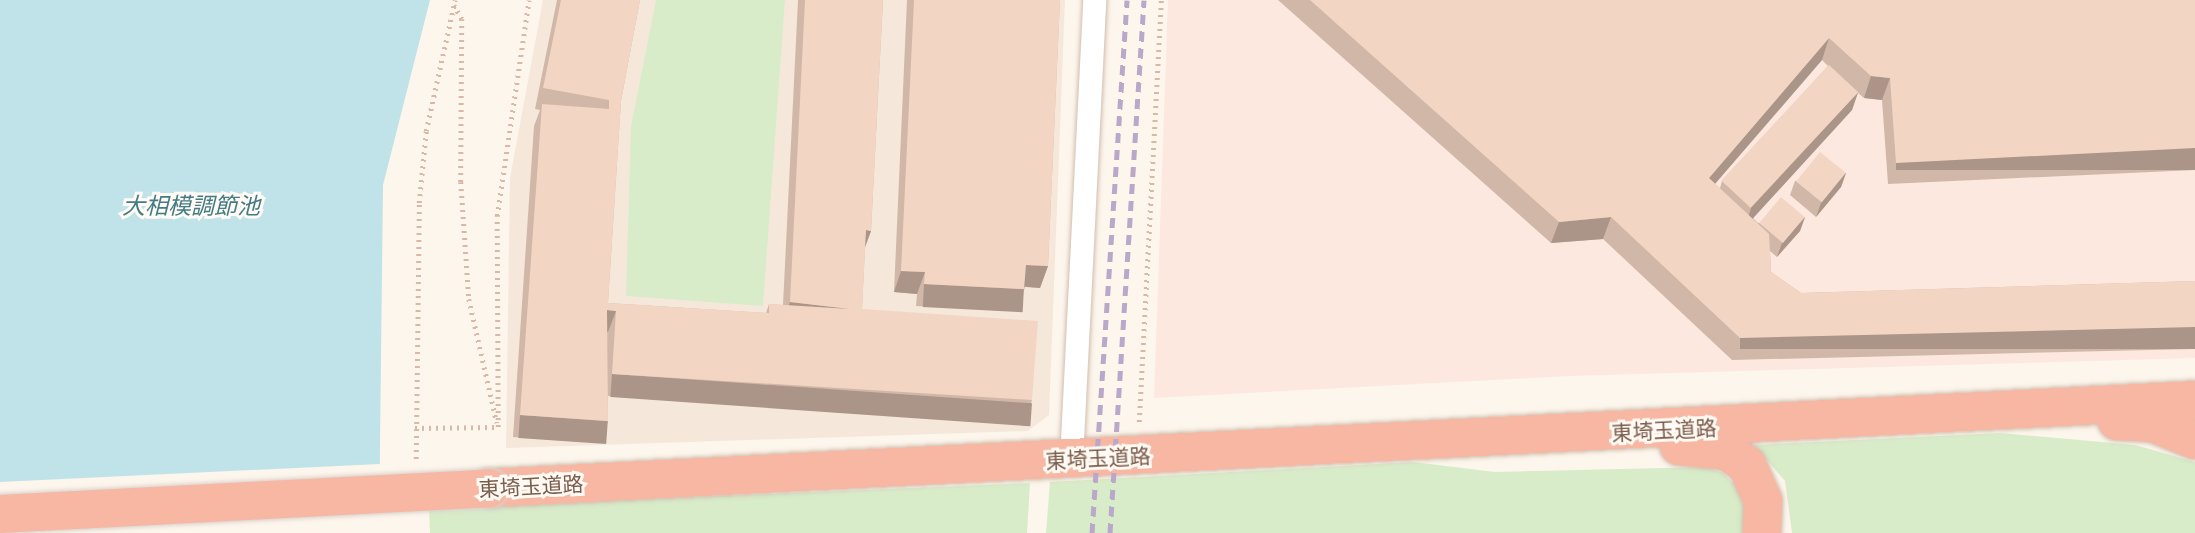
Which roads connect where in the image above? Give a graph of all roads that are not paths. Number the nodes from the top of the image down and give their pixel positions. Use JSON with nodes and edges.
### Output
{"nodes":[{"id":1,"x":1094,"y":0,"type":"edge"},
{"id":2,"x":2195,"y":400,"type":"edge"},
{"id":3,"x":2032,"y":410,"type":"junction"},
{"id":4,"x":2195,"y":440,"type":"edge"},
{"id":5,"x":1422,"y":442,"type":"junction"},
{"id":6,"x":1071,"y":460,"type":"junction"},
{"id":7,"x":0,"y":514,"type":"edge"},
{"id":8,"x":1762,"y":533,"type":"edge"}],
"edges":[{"from":1,"to":6,"type":"street"},
{"from":2,"to":3,"type":"highway","name":"東埼玉道路"},
{"from":3,"to":4,"type":"highway"},
{"from":3,"to":5,"type":"highway","name":"東埼玉道路"},
{"from":5,"to":6,"type":"highway","name":"東埼玉道路"},
{"from":5,"to":8,"type":"highway"},
{"from":6,"to":7,"type":"highway","name":"東埼玉道路","bridge":true}]}
